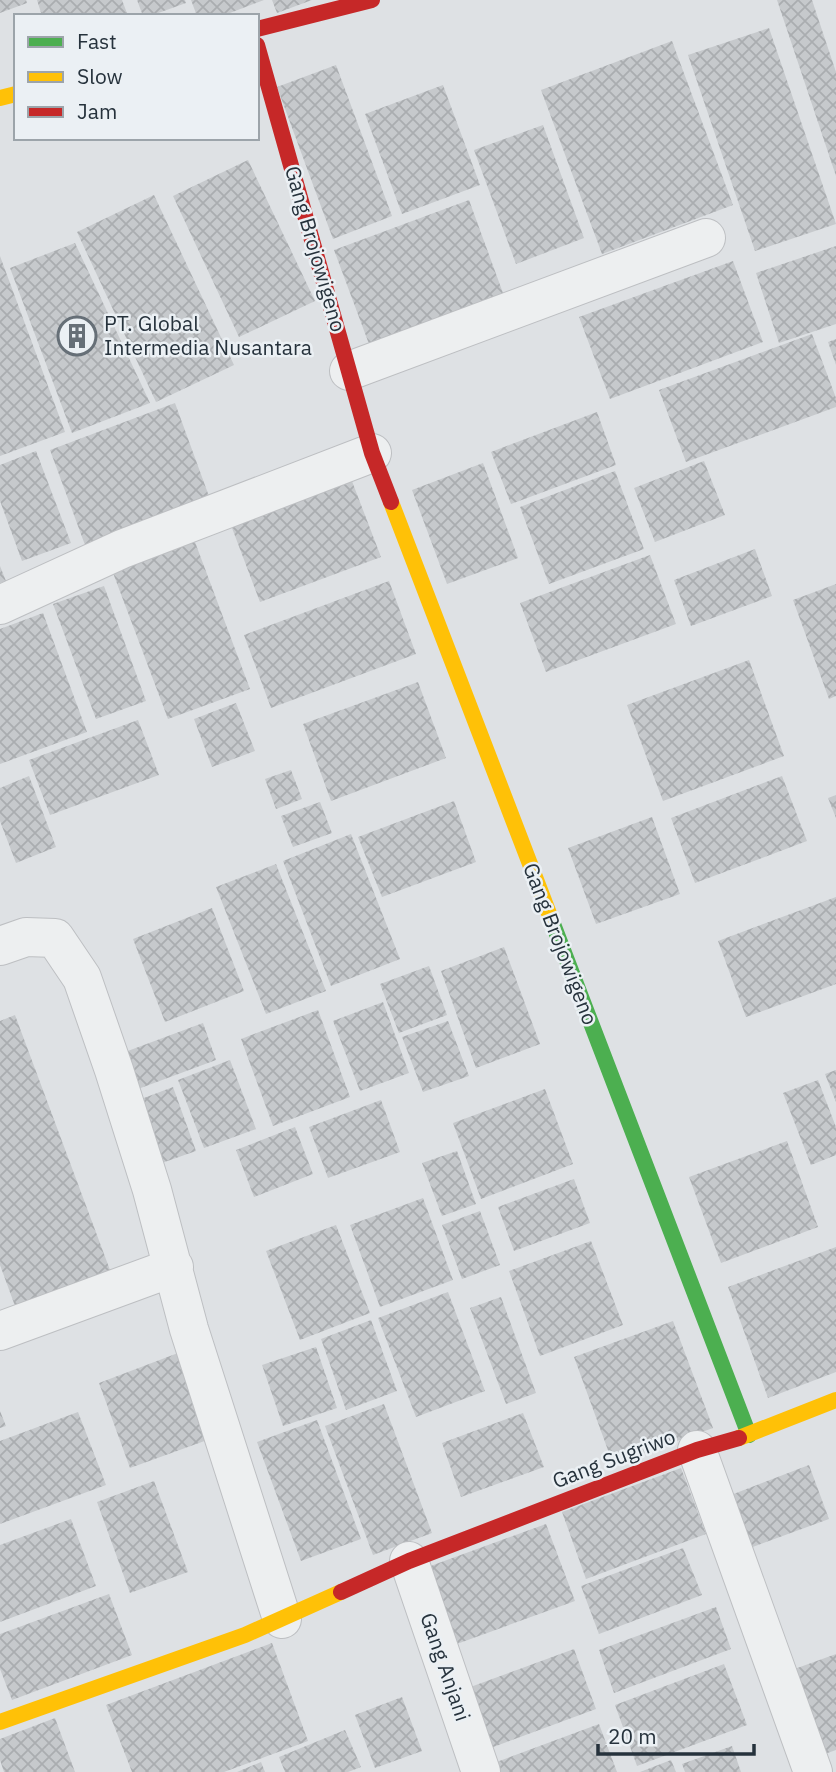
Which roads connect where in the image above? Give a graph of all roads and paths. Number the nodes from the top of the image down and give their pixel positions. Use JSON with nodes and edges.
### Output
{"nodes":[{"id":1,"x":372,"y":0,"type":"edge"},
{"id":2,"x":259,"y":28,"type":"edge"},
{"id":3,"x":259,"y":52,"type":"edge"},
{"id":4,"x":706,"y":238,"type":"dead end"},
{"id":5,"x":349,"y":371,"type":"junction"},
{"id":6,"x":372,"y":453,"type":"junction"},
{"id":7,"x":0,"y":605,"type":"edge"},
{"id":8,"x":0,"y":946,"type":"edge"},
{"id":9,"x":174,"y":1267,"type":"junction"},
{"id":10,"x":0,"y":1331,"type":"edge"},
{"id":11,"x":836,"y":1400,"type":"edge"},
{"id":12,"x":749,"y":1435,"type":"junction"},
{"id":13,"x":697,"y":1450,"type":"junction"},
{"id":14,"x":409,"y":1561,"type":"junction"},
{"id":15,"x":282,"y":1619,"type":"junction"},
{"id":16,"x":0,"y":1722,"type":"edge"},
{"id":17,"x":481,"y":1772,"type":"edge"},
{"id":18,"x":813,"y":1772,"type":"edge"}],
"edges":[{"from":1,"to":2,"type":"street"},
{"from":3,"to":5,"type":"street","name":"Gang Brojowigeno"},
{"from":4,"to":5,"type":"street"},
{"from":5,"to":6,"type":"street","name":"Gang Brojowigeno"},
{"from":6,"to":7,"type":"street"},
{"from":6,"to":12,"type":"street","name":"Gang Brojowigeno"},
{"from":8,"to":9,"type":"street"},
{"from":9,"to":10,"type":"street"},
{"from":9,"to":15,"type":"street"},
{"from":11,"to":12,"type":"street","name":"Gang Sugriwo"},
{"from":12,"to":13,"type":"street","name":"Gang Sugriwo"},
{"from":13,"to":14,"type":"street","name":"Gang Sugriwo"},
{"from":13,"to":18,"type":"street"},
{"from":14,"to":15,"type":"street","name":"Gang Sugriwo"},
{"from":14,"to":17,"type":"street","name":"Gang Anjani"},
{"from":15,"to":16,"type":"street","name":"Gang Sugriwo"}]}
